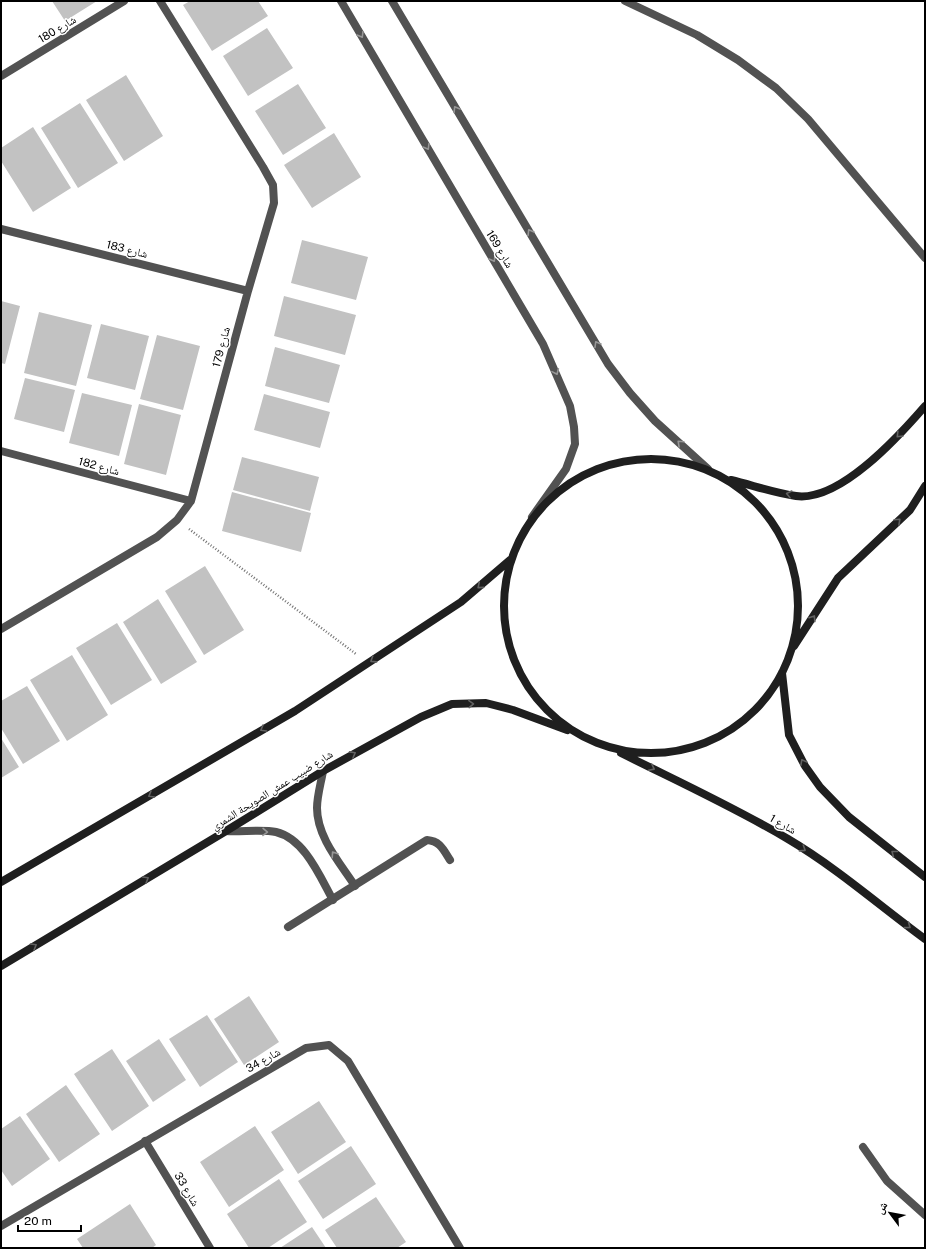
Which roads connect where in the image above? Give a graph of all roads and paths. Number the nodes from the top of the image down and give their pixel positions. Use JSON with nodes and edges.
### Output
{"nodes":[{"id":1,"x":124,"y":1,"type":"edge"},
{"id":2,"x":160,"y":1,"type":"edge"},
{"id":3,"x":341,"y":1,"type":"edge"},
{"id":4,"x":392,"y":1,"type":"edge"},
{"id":5,"x":624,"y":1,"type":"edge"},
{"id":6,"x":1,"y":76,"type":"edge"},
{"id":7,"x":1,"y":229,"type":"edge"},
{"id":8,"x":925,"y":258,"type":"edge"},
{"id":9,"x":248,"y":291,"type":"junction"},
{"id":10,"x":925,"y":406,"type":"edge"},
{"id":11,"x":1,"y":452,"type":"edge"},
{"id":12,"x":708,"y":469,"type":"junction"},
{"id":13,"x":729,"y":480,"type":"junction"},
{"id":14,"x":925,"y":486,"type":"edge"},
{"id":15,"x":191,"y":502,"type":"junction"},
{"id":16,"x":532,"y":517,"type":"junction"},
{"id":17,"x":177,"y":520,"type":"junction"},
{"id":18,"x":510,"y":560,"type":"junction"},
{"id":19,"x":1,"y":629,"type":"edge"},
{"id":20,"x":791,"y":650,"type":"junction"},
{"id":21,"x":368,"y":663,"type":"junction"},
{"id":22,"x":782,"y":673,"type":"junction"},
{"id":23,"x":572,"y":732,"type":"junction"},
{"id":24,"x":617,"y":750,"type":"junction"},
{"id":25,"x":323,"y":771,"type":"junction"},
{"id":26,"x":226,"y":831,"type":"junction"},
{"id":27,"x":450,"y":860,"type":"dead end"},
{"id":28,"x":925,"y":877,"type":"edge"},
{"id":29,"x":1,"y":882,"type":"edge"},
{"id":30,"x":356,"y":886,"type":"junction"},
{"id":31,"x":333,"y":900,"type":"junction"},
{"id":32,"x":288,"y":927,"type":"dead end"},
{"id":33,"x":925,"y":939,"type":"edge"},
{"id":34,"x":1,"y":966,"type":"edge"},
{"id":35,"x":145,"y":1141,"type":"junction"},
{"id":36,"x":863,"y":1147,"type":"dead end"},
{"id":37,"x":925,"y":1215,"type":"edge"},
{"id":38,"x":1,"y":1226,"type":"edge"},
{"id":39,"x":210,"y":1248,"type":"edge"},
{"id":40,"x":460,"y":1248,"type":"edge"}],
"edges":[{"from":1,"to":6,"type":"street","name":"شارع 180"},
{"from":2,"to":9,"type":"street","name":"شارع 179"},
{"from":3,"to":16,"type":"street","name":"شارع 169","one_way":true},
{"from":12,"to":4,"type":"street","one_way":true},
{"from":5,"to":8,"type":"street"},
{"from":7,"to":9,"type":"street","name":"شارع 183"},
{"from":9,"to":15,"type":"street","name":"شارع 179"},
{"from":10,"to":13,"type":"street","one_way":true},
{"from":11,"to":15,"type":"street","name":"شارع 182"},
{"from":12,"to":13,"type":"street"},
{"from":12,"to":16,"type":"street"},
{"from":13,"to":20,"type":"street"},
{"from":20,"to":14,"type":"street","one_way":true},
{"from":15,"to":17,"type":"street","name":"شارع 179"},
{"from":16,"to":18,"type":"street"},
{"from":17,"to":19,"type":"street","name":"شارع 179"},
{"from":17,"to":21,"type":"path"},
{"from":18,"to":21,"type":"street","one_way":true},
{"from":18,"to":23,"type":"street"},
{"from":20,"to":22,"type":"street"},
{"from":21,"to":29,"type":"street","one_way":true},
{"from":22,"to":24,"type":"street"},
{"from":28,"to":22,"type":"street","one_way":true},
{"from":23,"to":24,"type":"street","name":"شارع ضبيب عمش الصويحة الشمري"},
{"from":25,"to":23,"type":"street","name":"شارع ضبيب عمش الصويحة الشمري","one_way":true},
{"from":24,"to":33,"type":"street","name":"شارع 1","one_way":true},
{"from":25,"to":26,"type":"street","name":"شارع ضبيب عمش الصويحة الشمري"},
{"from":30,"to":25,"type":"street","one_way":true},
{"from":26,"to":31,"type":"street","one_way":true},
{"from":34,"to":26,"type":"street","name":"شارع ضبيب عمش الصويحة الشمري","one_way":true},
{"from":27,"to":30,"type":"street"},
{"from":30,"to":31,"type":"street"},
{"from":31,"to":32,"type":"street"},
{"from":35,"to":38,"type":"street","name":"شارع 34"},
{"from":35,"to":39,"type":"street","name":"شارع 33"},
{"from":35,"to":40,"type":"street","name":"شارع 34"},
{"from":36,"to":37,"type":"street"}]}
